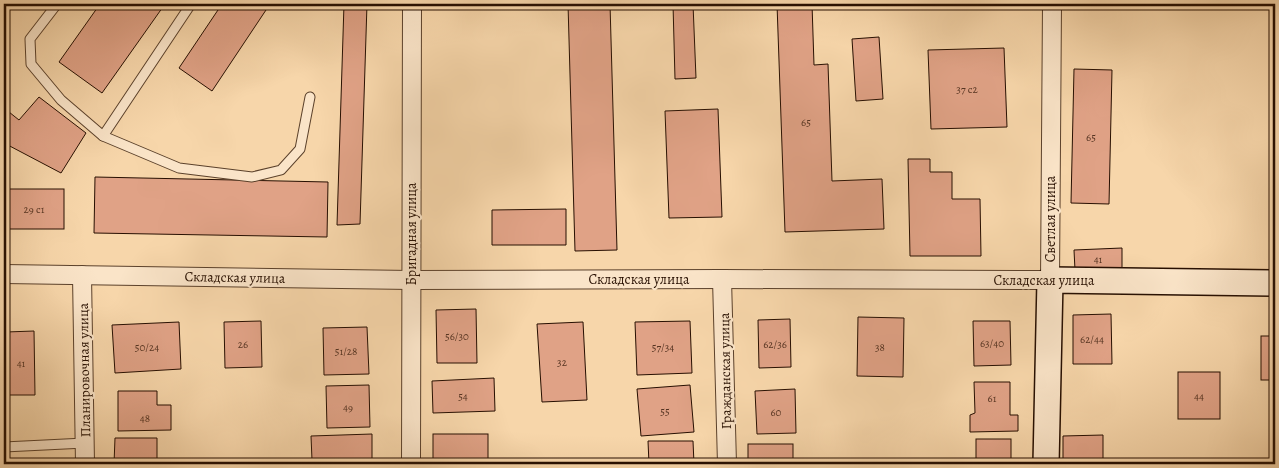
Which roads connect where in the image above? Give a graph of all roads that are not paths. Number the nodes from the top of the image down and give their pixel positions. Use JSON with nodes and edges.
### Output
{"nodes":[{"id":1,"x":57,"y":4,"type":"edge"},
{"id":2,"x":191,"y":4,"type":"edge"},
{"id":3,"x":412,"y":4,"type":"edge"},
{"id":4,"x":1052,"y":4,"type":"edge"},
{"id":5,"x":310,"y":97,"type":"dead end"},
{"id":6,"x":103,"y":136,"type":"junction"},
{"id":7,"x":4,"y":274,"type":"edge"},
{"id":8,"x":82,"y":275,"type":"junction"},
{"id":9,"x":722,"y":278,"type":"junction"},
{"id":10,"x":411,"y":280,"type":"junction"},
{"id":11,"x":1050,"y":280,"type":"junction"},
{"id":12,"x":1275,"y":283,"type":"edge"},
{"id":13,"x":85,"y":443,"type":"junction"},
{"id":14,"x":4,"y":447,"type":"edge"},
{"id":15,"x":85,"y":464,"type":"edge"},
{"id":16,"x":411,"y":464,"type":"edge"},
{"id":17,"x":727,"y":464,"type":"edge"},
{"id":18,"x":1046,"y":464,"type":"edge"}],
"edges":[{"from":1,"to":6,"type":"lane"},
{"from":2,"to":6,"type":"lane"},
{"from":3,"to":10,"type":"street","name":"Бригадная улица"},
{"from":4,"to":11,"type":"street","name":"Светлая улица"},
{"from":5,"to":6,"type":"lane"},
{"from":7,"to":8,"type":"street","name":"Складская улица"},
{"from":8,"to":10,"type":"street","name":"Складская улица"},
{"from":8,"to":13,"type":"street","name":"Планировочная улица"},
{"from":9,"to":10,"type":"street","name":"Складская улица"},
{"from":9,"to":11,"type":"street","name":"Складская улица"},
{"from":9,"to":17,"type":"street","name":"Гражданская улица"},
{"from":10,"to":16,"type":"street","name":"Бригадная улица"},
{"from":11,"to":12,"type":"street","name":"Складская улица"},
{"from":11,"to":18,"type":"street","name":"Светлая улица"},
{"from":13,"to":14,"type":"lane"},
{"from":13,"to":15,"type":"street","name":"Планировочная улица"}]}
